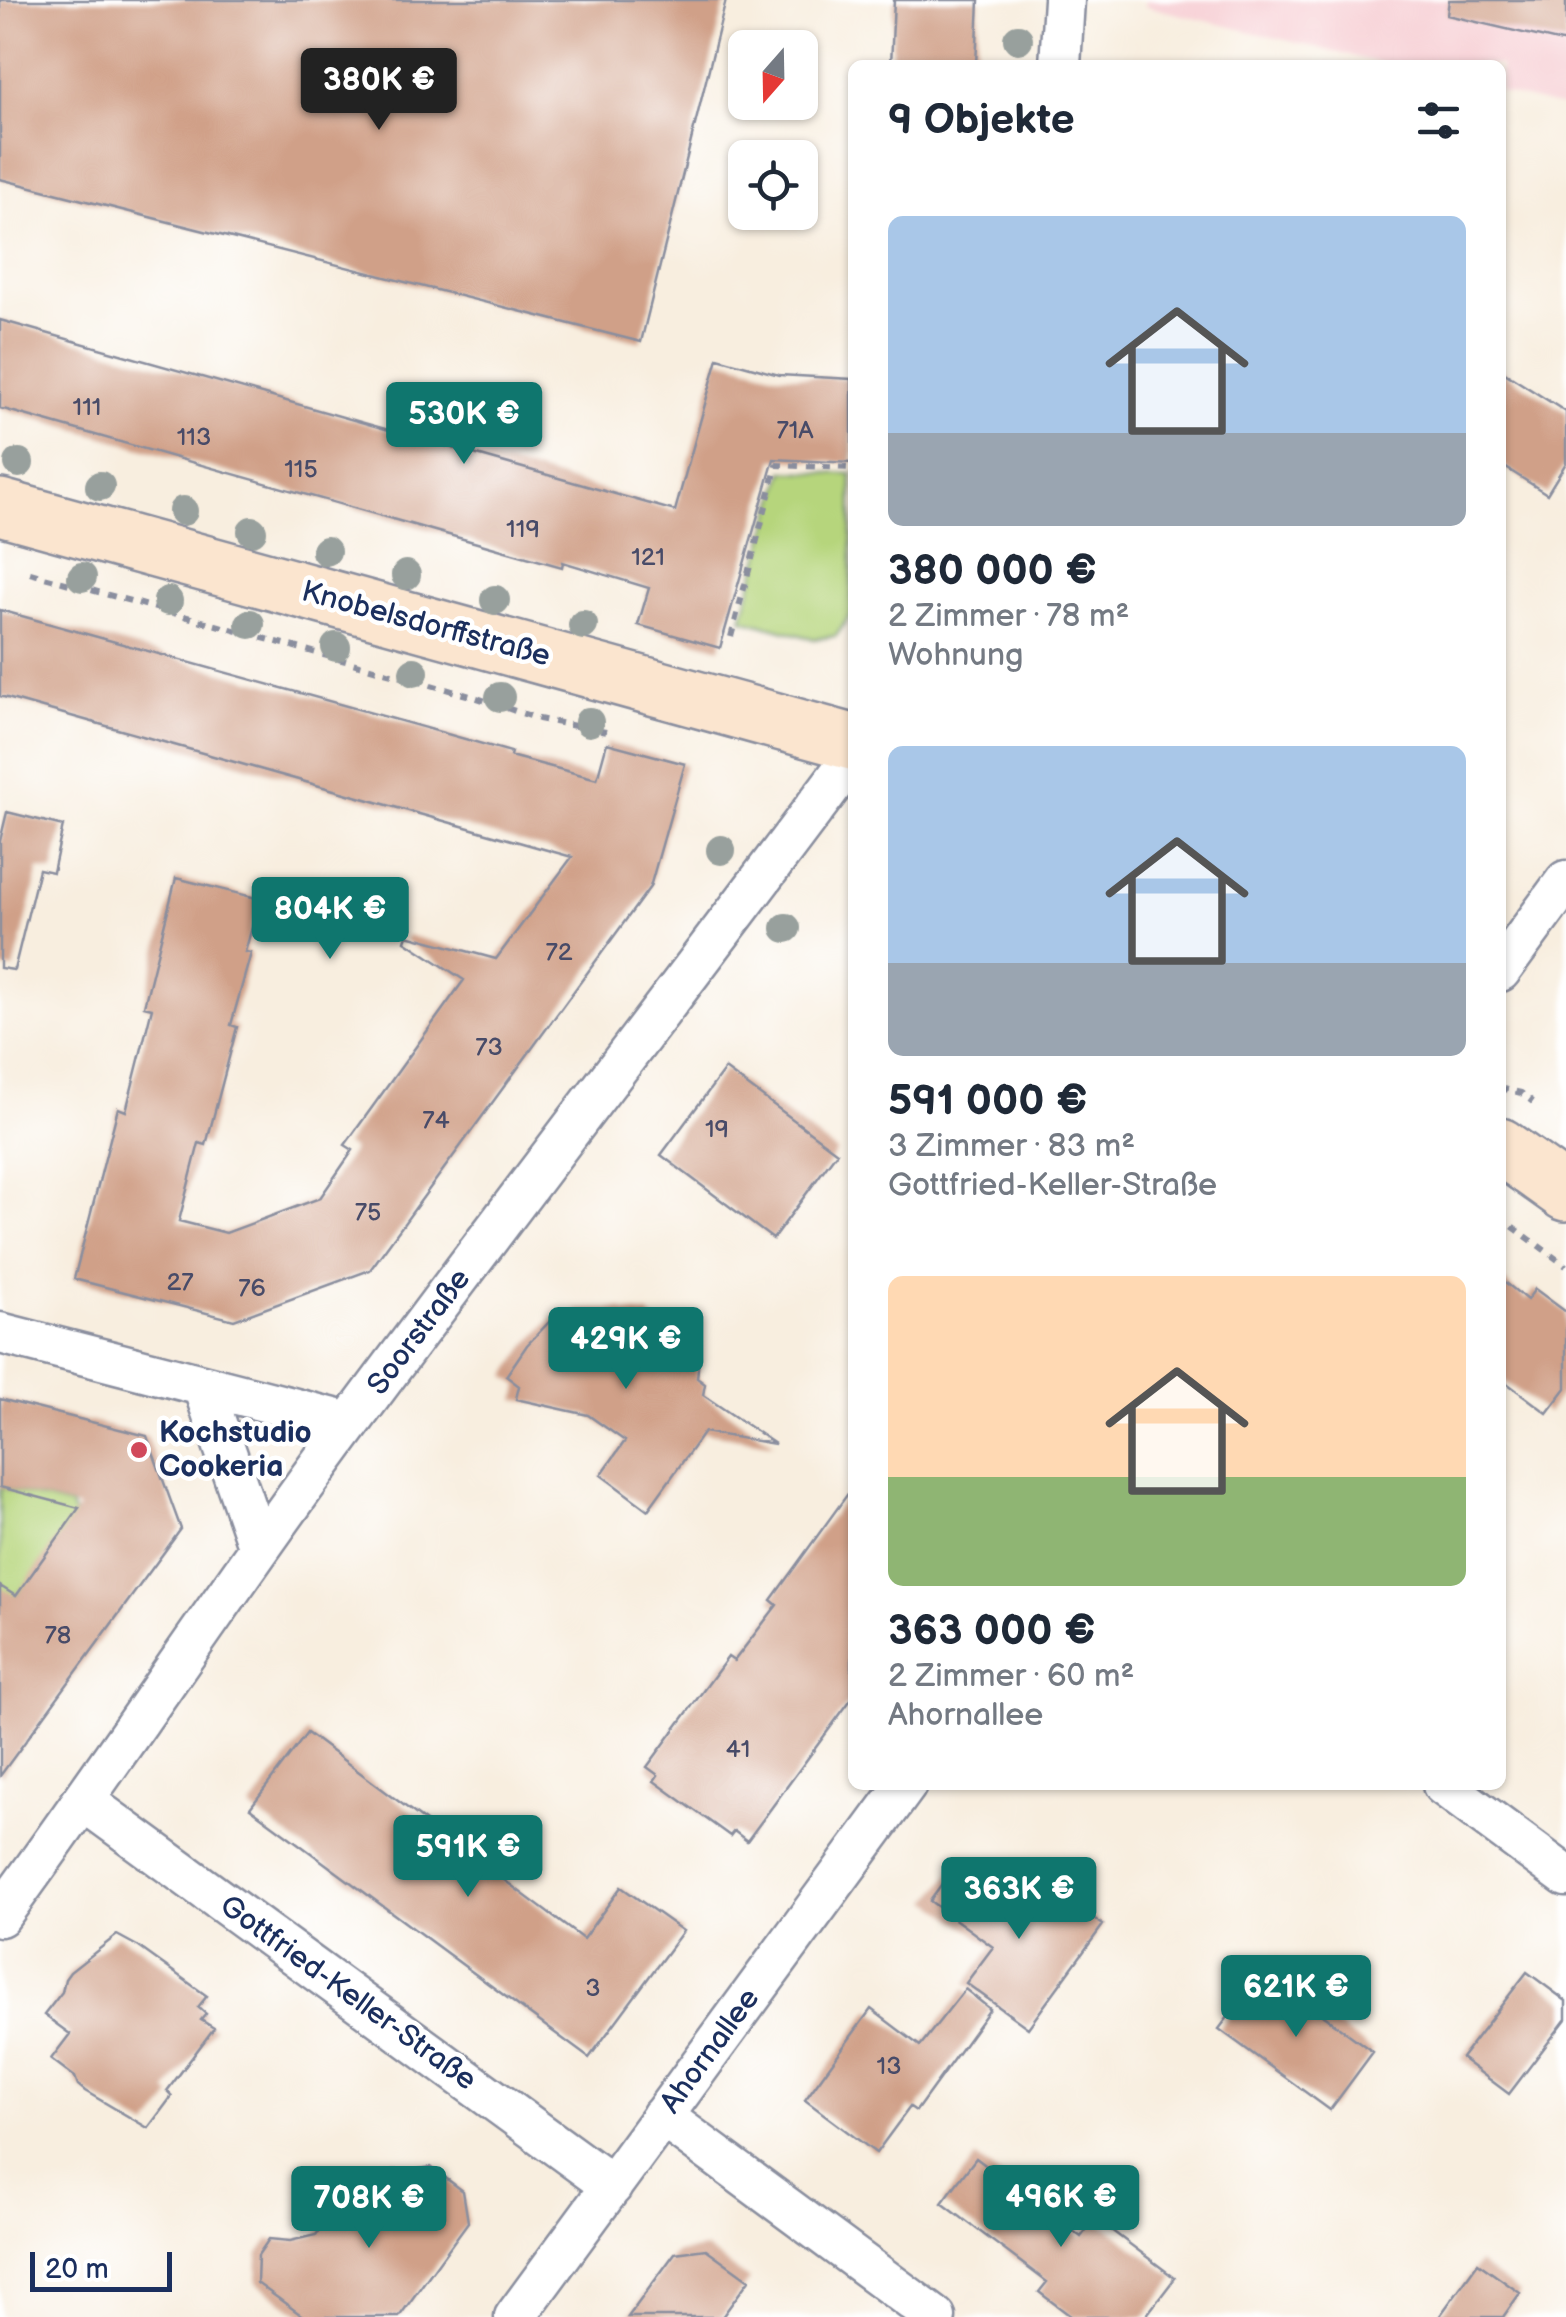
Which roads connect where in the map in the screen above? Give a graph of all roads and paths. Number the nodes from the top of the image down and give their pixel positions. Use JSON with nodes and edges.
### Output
{"nodes":[{"id":1,"x":1064,"y":0,"type":"edge"},
{"id":2,"x":1060,"y":60,"type":"edge"},
{"id":3,"x":848,"y":468,"type":"edge"},
{"id":4,"x":0,"y":506,"type":"edge"},
{"id":5,"x":731,"y":636,"type":"dead end"},
{"id":6,"x":848,"y":741,"type":"edge"},
{"id":7,"x":848,"y":763,"type":"edge"},
{"id":8,"x":1566,"y":881,"type":"edge"},
{"id":9,"x":1506,"y":963,"type":"edge"},
{"id":10,"x":1506,"y":1150,"type":"edge"},
{"id":11,"x":1566,"y":1193,"type":"edge"},
{"id":12,"x":1506,"y":1221,"type":"edge"},
{"id":13,"x":1566,"y":1266,"type":"edge"},
{"id":14,"x":0,"y":1333,"type":"edge"},
{"id":15,"x":203,"y":1386,"type":"junction"},
{"id":16,"x":350,"y":1422,"type":"junction"},
{"id":17,"x":259,"y":1548,"type":"junction"},
{"id":18,"x":902,"y":1790,"type":"edge"},
{"id":19,"x":1450,"y":1790,"type":"edge"},
{"id":20,"x":84,"y":1801,"type":"junction"},
{"id":21,"x":1566,"y":1876,"type":"edge"},
{"id":22,"x":0,"y":1916,"type":"edge"},
{"id":23,"x":662,"y":2116,"type":"junction"},
{"id":24,"x":612,"y":2186,"type":"junction"},
{"id":25,"x":515,"y":2317,"type":"edge"},
{"id":26,"x":936,"y":2317,"type":"edge"}],
"edges":[{"from":1,"to":2,"type":"street"},
{"from":3,"to":5,"type":"path"},
{"from":4,"to":6,"type":"street","name":"Knobelsdorffstraße"},
{"from":7,"to":16,"type":"street","name":"Soorstraße"},
{"from":8,"to":9,"type":"street"},
{"from":10,"to":11,"type":"street"},
{"from":12,"to":13,"type":"path"},
{"from":14,"to":15,"type":"street"},
{"from":15,"to":16,"type":"street"},
{"from":15,"to":17,"type":"street"},
{"from":16,"to":17,"type":"street","name":"Soorstraße"},
{"from":17,"to":20,"type":"street","name":"Soorstraße"},
{"from":18,"to":23,"type":"street","name":"Ahornallee"},
{"from":19,"to":21,"type":"street"},
{"from":20,"to":22,"type":"street","name":"Soorstraße"},
{"from":20,"to":24,"type":"street","name":"Gottfried-Keller-Straße"},
{"from":23,"to":24,"type":"street","name":"Ahornallee"},
{"from":23,"to":26,"type":"street"},
{"from":24,"to":25,"type":"street","name":"Ahornallee"}]}
